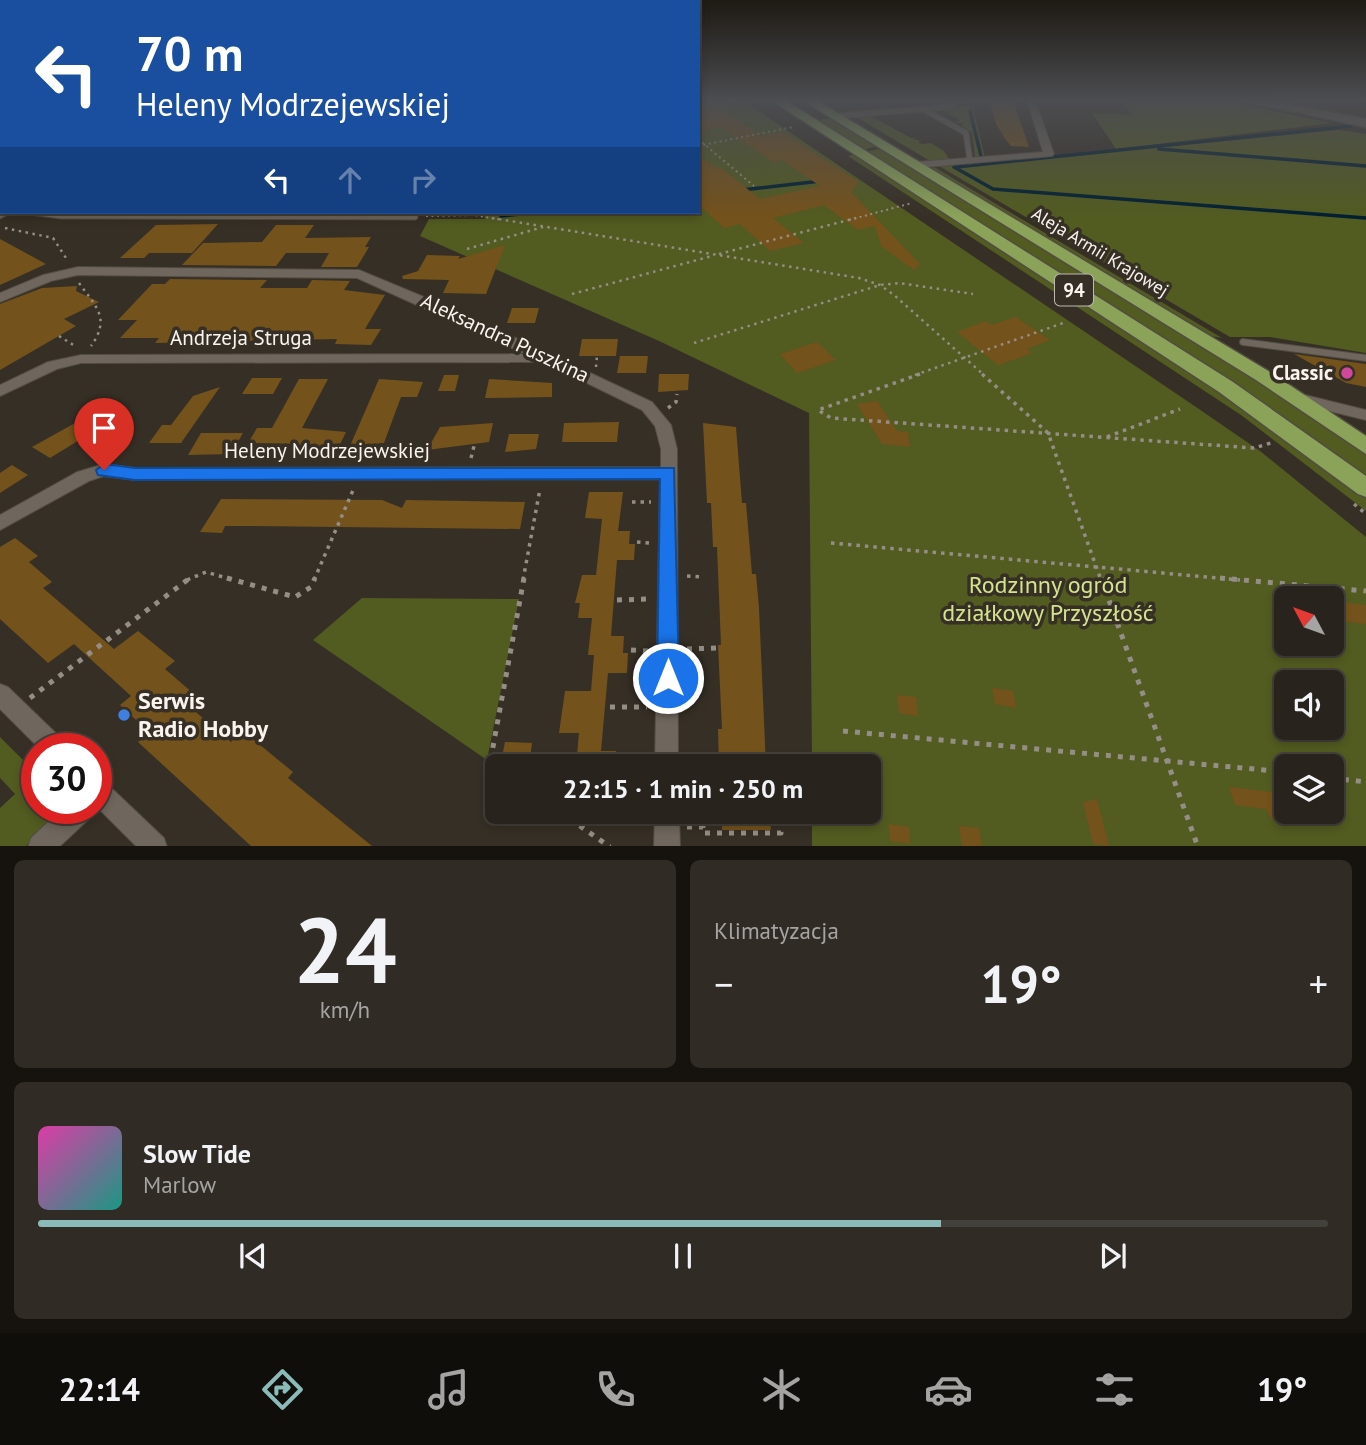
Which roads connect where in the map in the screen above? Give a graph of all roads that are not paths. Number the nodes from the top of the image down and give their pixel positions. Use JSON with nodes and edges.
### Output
{"nodes":[{"id":1,"x":830,"y":139,"type":"edge"},
{"id":2,"x":873,"y":139,"type":"edge"},
{"id":3,"x":967,"y":139,"type":"edge"},
{"id":4,"x":1044,"y":139,"type":"edge"},
{"id":5,"x":970,"y":161,"type":"junction"},
{"id":6,"x":916,"y":166,"type":"junction"},
{"id":7,"x":46,"y":214,"type":"edge"},
{"id":8,"x":232,"y":214,"type":"edge"},
{"id":9,"x":415,"y":216,"type":"road end"},
{"id":10,"x":0,"y":298,"type":"edge"},
{"id":11,"x":502,"y":336,"type":"junction"},
{"id":12,"x":1243,"y":342,"type":"dead end"},
{"id":13,"x":549,"y":358,"type":"junction"},
{"id":14,"x":1366,"y":358,"type":"edge"},
{"id":15,"x":488,"y":359,"type":"junction"},
{"id":16,"x":0,"y":391,"type":"edge"},
{"id":17,"x":1296,"y":398,"type":"junction"},
{"id":18,"x":1366,"y":415,"type":"edge"},
{"id":19,"x":1366,"y":446,"type":"edge"},
{"id":20,"x":668,"y":473,"type":"junction"},
{"id":21,"x":1366,"y":488,"type":"edge"},
{"id":22,"x":0,"y":523,"type":"edge"},
{"id":23,"x":7,"y":706,"type":"edge"},
{"id":24,"x":37,"y":733,"type":"edge"},
{"id":25,"x":667,"y":754,"type":"edge"},
{"id":26,"x":112,"y":811,"type":"edge"},
{"id":27,"x":64,"y":824,"type":"edge"},
{"id":28,"x":675,"y":824,"type":"edge"},
{"id":29,"x":40,"y":846,"type":"edge"},
{"id":30,"x":155,"y":846,"type":"edge"},
{"id":31,"x":667,"y":846,"type":"edge"}],
"edges":[{"from":1,"to":21,"type":"main road","number":"94"},
{"from":2,"to":6,"type":"main road","name":"Aleja Armii Krajowej","number":"94"},
{"from":3,"to":5,"type":"lane"},
{"from":4,"to":5,"type":"street"},
{"from":5,"to":6,"type":"street"},
{"from":6,"to":17,"type":"main road","name":"Aleja Armii Krajowej","number":"94"},
{"from":7,"to":8,"type":"lane"},
{"from":8,"to":9,"type":"lane"},
{"from":10,"to":11,"type":"street","name":"Aleksandra Puszkina"},
{"from":11,"to":13,"type":"street","name":"Aleksandra Puszkina"},
{"from":11,"to":15,"type":"street"},
{"from":12,"to":14,"type":"lane"},
{"from":13,"to":15,"type":"street","name":"Andrzeja Struga"},
{"from":13,"to":20,"type":"street","name":"Aleksandra Puszkina"},
{"from":15,"to":16,"type":"street","name":"Andrzeja Struga"},
{"from":17,"to":18,"type":"street"},
{"from":17,"to":19,"type":"main road","name":"Aleja Armii Krajowej","number":"94"},
{"from":20,"to":22,"type":"street","name":"Heleny Modrzejewskiej"},
{"from":20,"to":25,"type":"street","name":"Aleksandra Puszkina"},
{"from":23,"to":24,"type":"street"},
{"from":26,"to":30,"type":"street"},
{"from":27,"to":29,"type":"street"},
{"from":28,"to":31,"type":"street"}]}
